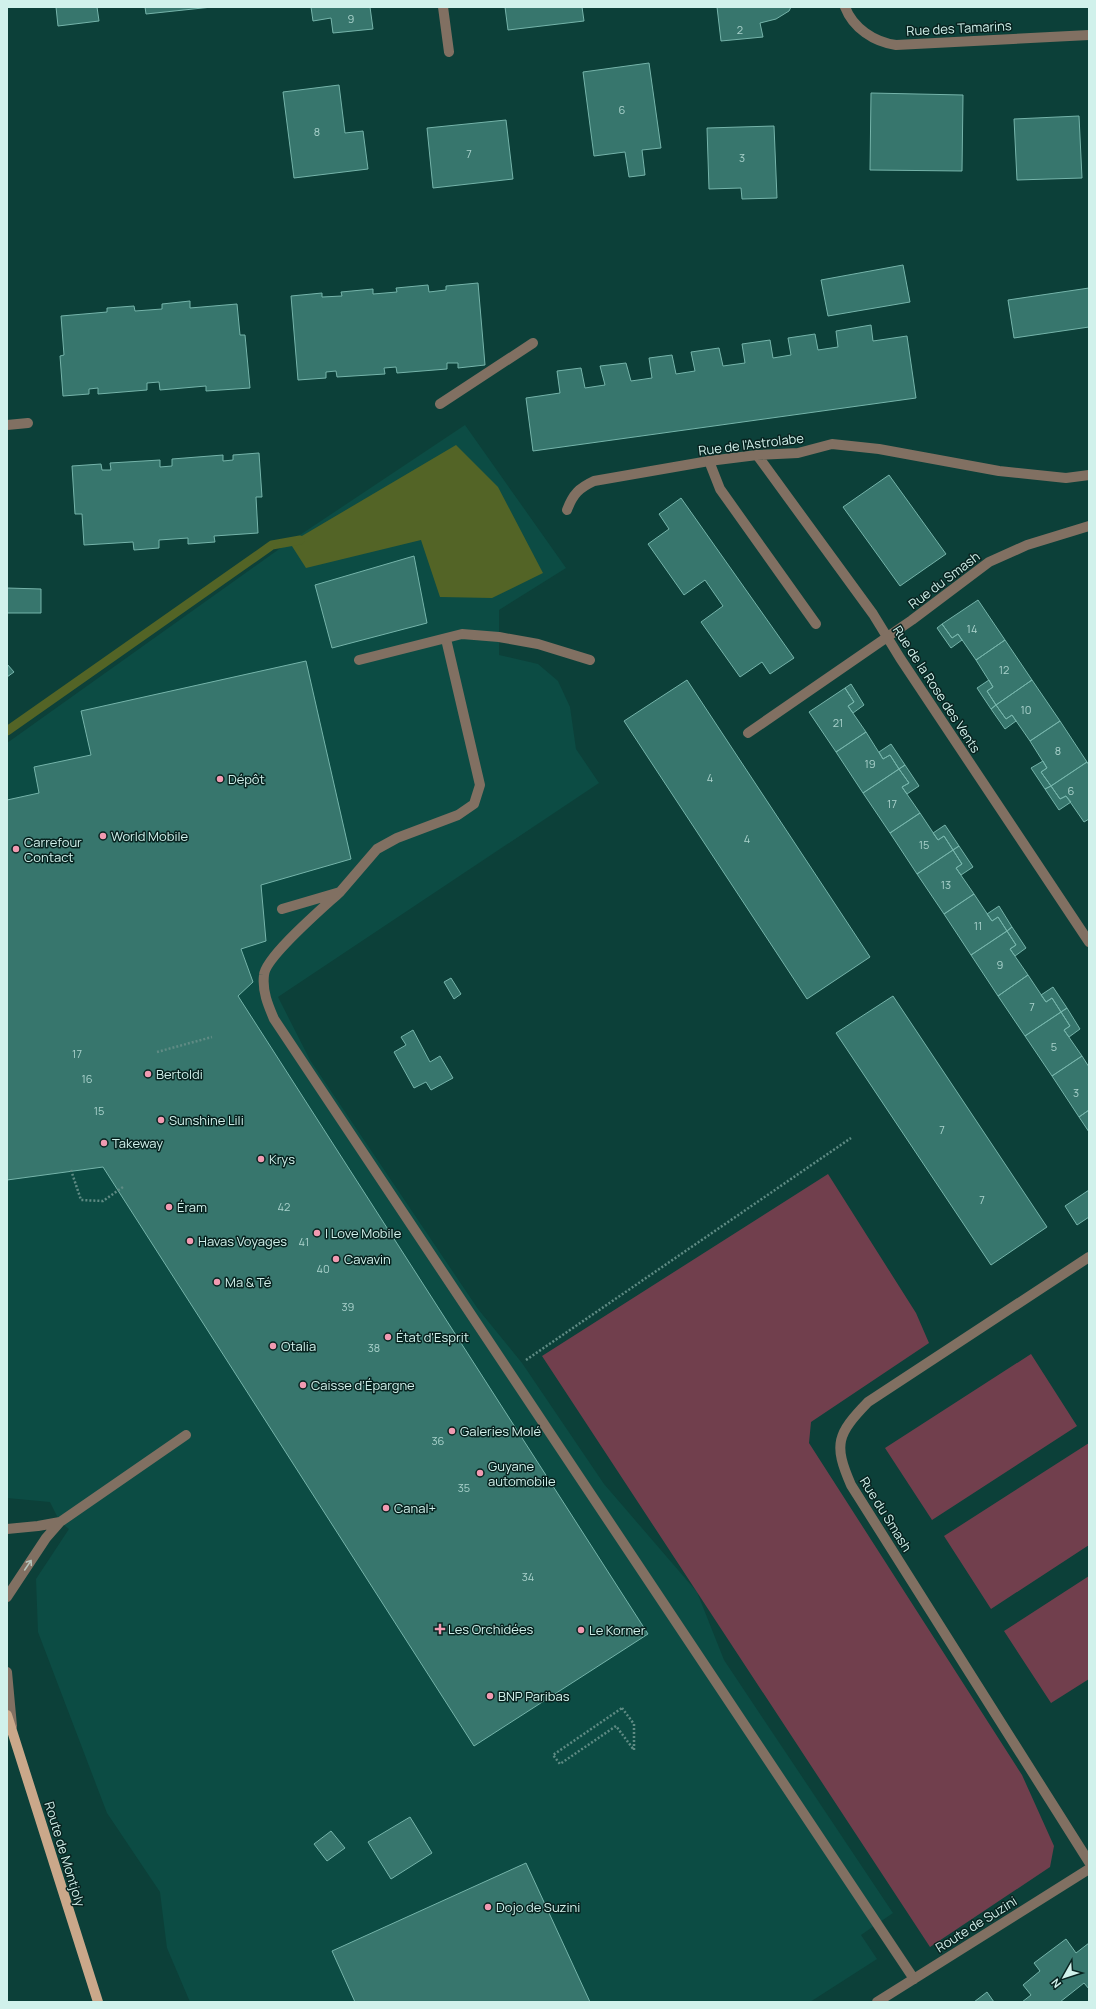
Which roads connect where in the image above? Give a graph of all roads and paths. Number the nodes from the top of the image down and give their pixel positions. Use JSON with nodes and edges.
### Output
{"nodes":[{"id":1,"x":443,"y":7,"type":"edge"},
{"id":2,"x":845,"y":7,"type":"edge"},
{"id":3,"x":1089,"y":35,"type":"edge"},
{"id":4,"x":449,"y":52,"type":"dead end"},
{"id":5,"x":533,"y":344,"type":"dead end"},
{"id":6,"x":440,"y":404,"type":"dead end"},
{"id":7,"x":28,"y":423,"type":"dead end"},
{"id":8,"x":7,"y":425,"type":"edge"},
{"id":9,"x":757,"y":455,"type":"junction"},
{"id":10,"x":709,"y":461,"type":"junction"},
{"id":11,"x":1089,"y":475,"type":"edge"},
{"id":12,"x":567,"y":510,"type":"dead end"},
{"id":13,"x":1089,"y":526,"type":"edge"},
{"id":14,"x":816,"y":624,"type":"dead end"},
{"id":15,"x":886,"y":638,"type":"junction"},
{"id":16,"x":446,"y":639,"type":"junction"},
{"id":17,"x":359,"y":660,"type":"dead end"},
{"id":18,"x":590,"y":660,"type":"dead end"},
{"id":19,"x":748,"y":733,"type":"dead end"},
{"id":20,"x":340,"y":892,"type":"junction"},
{"id":21,"x":282,"y":909,"type":"dead end"},
{"id":22,"x":1089,"y":942,"type":"edge"},
{"id":23,"x":212,"y":1037,"type":"dead end"},
{"id":24,"x":158,"y":1052,"type":"dead end"},
{"id":25,"x":851,"y":1138,"type":"dead end"},
{"id":26,"x":71,"y":1170,"type":"dead end"},
{"id":27,"x":123,"y":1186,"type":"dead end"},
{"id":28,"x":1089,"y":1257,"type":"edge"},
{"id":29,"x":509,"y":1370,"type":"junction"},
{"id":30,"x":186,"y":1435,"type":"dead end"},
{"id":31,"x":60,"y":1522,"type":"junction"},
{"id":32,"x":7,"y":1529,"type":"edge"},
{"id":33,"x":7,"y":1597,"type":"edge"},
{"id":34,"x":7,"y":1672,"type":"edge"},
{"id":35,"x":622,"y":1708,"type":"joint"},
{"id":36,"x":7,"y":1714,"type":"edge"},
{"id":37,"x":13,"y":1734,"type":"junction"},
{"id":38,"x":1089,"y":1862,"type":"edge"},
{"id":39,"x":1089,"y":1869,"type":"edge"},
{"id":40,"x":914,"y":1979,"type":"junction"},
{"id":41,"x":98,"y":2002,"type":"edge"},
{"id":42,"x":877,"y":2002,"type":"edge"}],
"edges":[{"from":1,"to":4,"type":"street"},
{"from":2,"to":3,"type":"street","name":"Rue des Tamarins"},
{"from":5,"to":6,"type":"street"},
{"from":7,"to":8,"type":"street"},
{"from":9,"to":10,"type":"street","name":"Rue de l’Astrolabe"},
{"from":9,"to":11,"type":"street","name":"Rue de l’Astrolabe"},
{"from":9,"to":15,"type":"street","name":"Rue de la Rose des Vents"},
{"from":10,"to":12,"type":"street","name":"Rue de l’Astrolabe"},
{"from":10,"to":14,"type":"street"},
{"from":13,"to":15,"type":"street","name":"Rue du Smash"},
{"from":15,"to":19,"type":"street","name":"Rue du Smash"},
{"from":15,"to":22,"type":"street","name":"Rue de la Rose des Vents"},
{"from":16,"to":17,"type":"street"},
{"from":16,"to":18,"type":"street"},
{"from":16,"to":20,"type":"street"},
{"from":20,"to":21,"type":"street"},
{"from":20,"to":29,"type":"street"},
{"from":23,"to":24,"type":"path"},
{"from":25,"to":29,"type":"path"},
{"from":26,"to":27,"type":"path"},
{"from":28,"to":38,"type":"street","name":"Rue du Smash"},
{"from":29,"to":40,"type":"street"},
{"from":30,"to":31,"type":"street"},
{"from":31,"to":32,"type":"street"},
{"from":33,"to":31,"type":"street","one_way":true},
{"from":34,"to":37,"type":"street"},
{"from":35,"to":35,"type":"path"},
{"from":36,"to":37,"type":"main road","name":"Route de Montjoly"},
{"from":37,"to":41,"type":"main road","name":"Route de Montjoly"},
{"from":39,"to":40,"type":"street","name":"Route de Suzini"},
{"from":40,"to":42,"type":"street","name":"Route de Suzini"}]}
